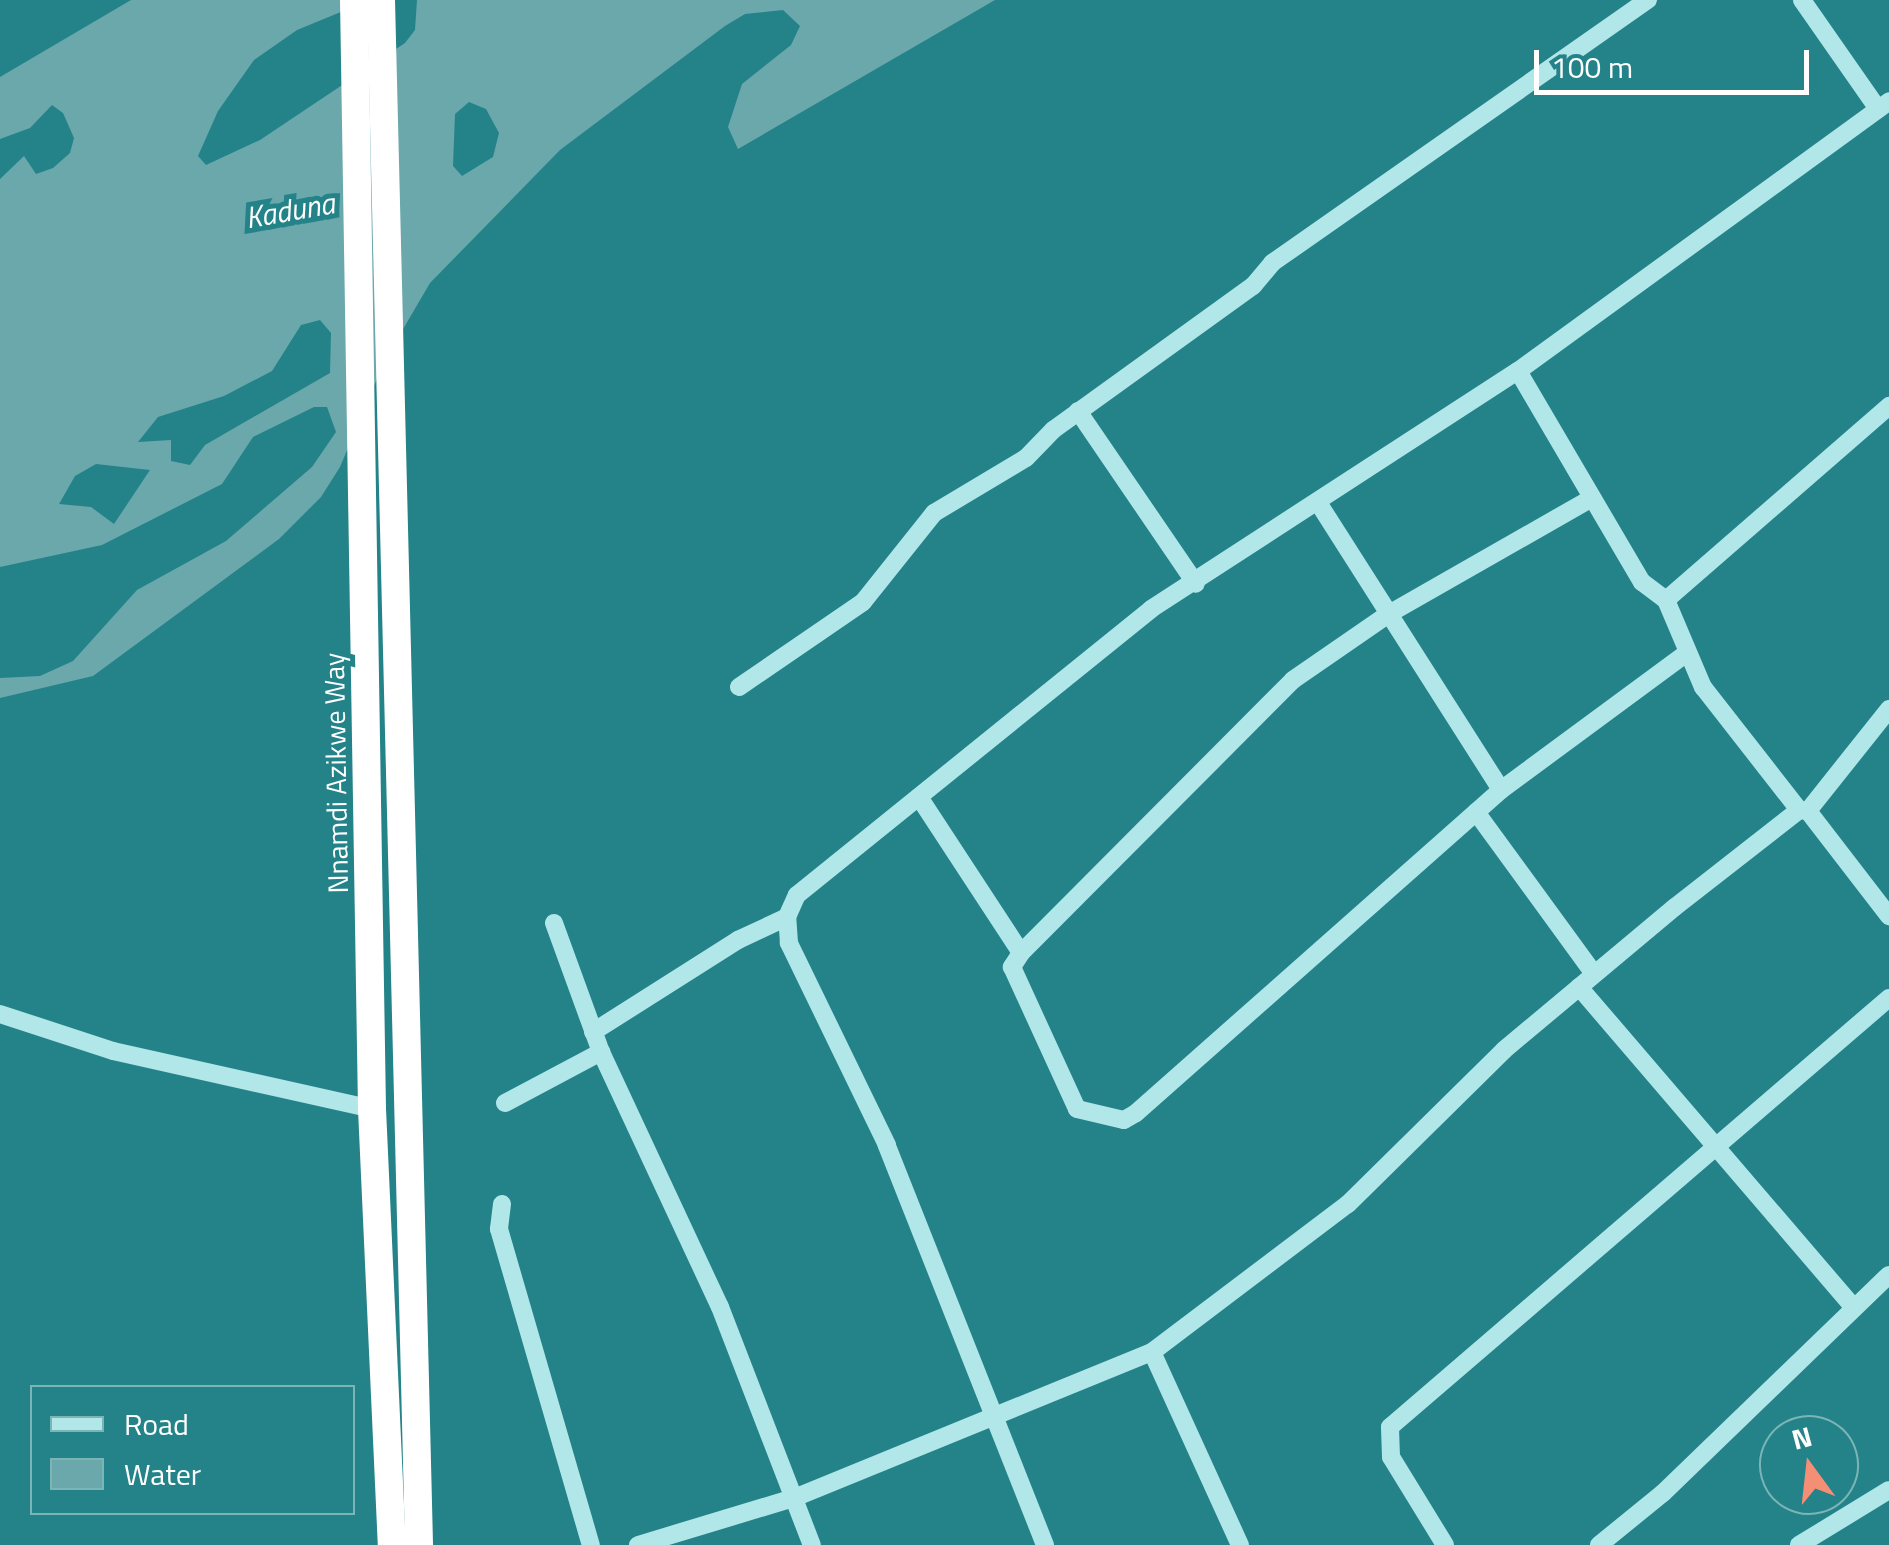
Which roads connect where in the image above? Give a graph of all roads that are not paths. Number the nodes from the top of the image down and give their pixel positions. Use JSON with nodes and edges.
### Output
{"nodes":[{"id":1,"x":354,"y":0,"type":"edge"},
{"id":2,"x":381,"y":0,"type":"edge"},
{"id":3,"x":1648,"y":0,"type":"edge"},
{"id":4,"x":1802,"y":0,"type":"edge"},
{"id":5,"x":1883,"y":105,"type":"edge"},
{"id":6,"x":1518,"y":371,"type":"junction"},
{"id":7,"x":1889,"y":406,"type":"edge"},
{"id":8,"x":1078,"y":410,"type":"junction"},
{"id":9,"x":1592,"y":498,"type":"junction"},
{"id":10,"x":1318,"y":504,"type":"junction"},
{"id":11,"x":1196,"y":584,"type":"junction"},
{"id":12,"x":1666,"y":600,"type":"junction"},
{"id":13,"x":1390,"y":613,"type":"junction"},
{"id":14,"x":1684,"y":655,"type":"junction"},
{"id":15,"x":739,"y":687,"type":"dead end"},
{"id":16,"x":1889,"y":710,"type":"edge"},
{"id":17,"x":1500,"y":790,"type":"junction"},
{"id":18,"x":919,"y":797,"type":"junction"},
{"id":19,"x":1803,"y":810,"type":"junction"},
{"id":20,"x":1476,"y":812,"type":"junction"},
{"id":21,"x":1889,"y":916,"type":"edge"},
{"id":22,"x":788,"y":917,"type":"junction"},
{"id":23,"x":554,"y":923,"type":"dead end"},
{"id":24,"x":1021,"y":953,"type":"junction"},
{"id":25,"x":1587,"y":981,"type":"junction"},
{"id":26,"x":1889,"y":998,"type":"edge"},
{"id":27,"x":0,"y":1014,"type":"edge"},
{"id":28,"x":593,"y":1032,"type":"junction"},
{"id":29,"x":601,"y":1052,"type":"junction"},
{"id":30,"x":504,"y":1103,"type":"dead end"},
{"id":31,"x":372,"y":1109,"type":"junction"},
{"id":32,"x":1719,"y":1148,"type":"junction"},
{"id":33,"x":502,"y":1204,"type":"dead end"},
{"id":34,"x":1889,"y":1275,"type":"edge"},
{"id":35,"x":1852,"y":1305,"type":"junction"},
{"id":36,"x":1152,"y":1352,"type":"junction"},
{"id":37,"x":995,"y":1414,"type":"junction"},
{"id":38,"x":1889,"y":1490,"type":"edge"},
{"id":39,"x":794,"y":1498,"type":"junction"},
{"id":40,"x":392,"y":1545,"type":"edge"},
{"id":41,"x":418,"y":1545,"type":"edge"},
{"id":42,"x":591,"y":1545,"type":"edge"},
{"id":43,"x":638,"y":1545,"type":"edge"},
{"id":44,"x":812,"y":1545,"type":"edge"},
{"id":45,"x":1044,"y":1545,"type":"edge"},
{"id":46,"x":1240,"y":1545,"type":"edge"},
{"id":47,"x":1444,"y":1545,"type":"edge"},
{"id":48,"x":1599,"y":1545,"type":"edge"},
{"id":49,"x":1799,"y":1545,"type":"edge"}],
"edges":[{"from":1,"to":31,"type":"highway","name":"Nnamdi Azikwe Way"},
{"from":2,"to":41,"type":"highway"},
{"from":3,"to":8,"type":"street"},
{"from":4,"to":5,"type":"street"},
{"from":5,"to":6,"type":"street"},
{"from":6,"to":9,"type":"street"},
{"from":6,"to":10,"type":"street"},
{"from":7,"to":12,"type":"street"},
{"from":8,"to":11,"type":"street"},
{"from":8,"to":15,"type":"street"},
{"from":9,"to":12,"type":"street"},
{"from":9,"to":13,"type":"street"},
{"from":10,"to":11,"type":"street"},
{"from":10,"to":13,"type":"street"},
{"from":11,"to":18,"type":"street"},
{"from":12,"to":14,"type":"street"},
{"from":13,"to":17,"type":"street"},
{"from":13,"to":24,"type":"street"},
{"from":14,"to":17,"type":"street"},
{"from":14,"to":19,"type":"street"},
{"from":16,"to":19,"type":"street"},
{"from":17,"to":20,"type":"street"},
{"from":18,"to":22,"type":"street"},
{"from":18,"to":24,"type":"street"},
{"from":19,"to":21,"type":"street"},
{"from":19,"to":25,"type":"street"},
{"from":20,"to":24,"type":"street"},
{"from":20,"to":25,"type":"street"},
{"from":22,"to":28,"type":"street"},
{"from":22,"to":37,"type":"street"},
{"from":23,"to":28,"type":"street"},
{"from":25,"to":32,"type":"street"},
{"from":25,"to":36,"type":"street"},
{"from":26,"to":32,"type":"street"},
{"from":27,"to":31,"type":"street"},
{"from":28,"to":29,"type":"street"},
{"from":29,"to":30,"type":"street"},
{"from":29,"to":39,"type":"street"},
{"from":31,"to":40,"type":"highway","name":"Nnamdi Azikwe Way"},
{"from":32,"to":35,"type":"street"},
{"from":32,"to":47,"type":"street"},
{"from":33,"to":42,"type":"street"},
{"from":34,"to":35,"type":"street"},
{"from":35,"to":48,"type":"street"},
{"from":36,"to":37,"type":"street"},
{"from":36,"to":46,"type":"street"},
{"from":37,"to":39,"type":"street"},
{"from":37,"to":45,"type":"street"},
{"from":38,"to":49,"type":"street"},
{"from":39,"to":43,"type":"street"},
{"from":39,"to":44,"type":"street"}]}
